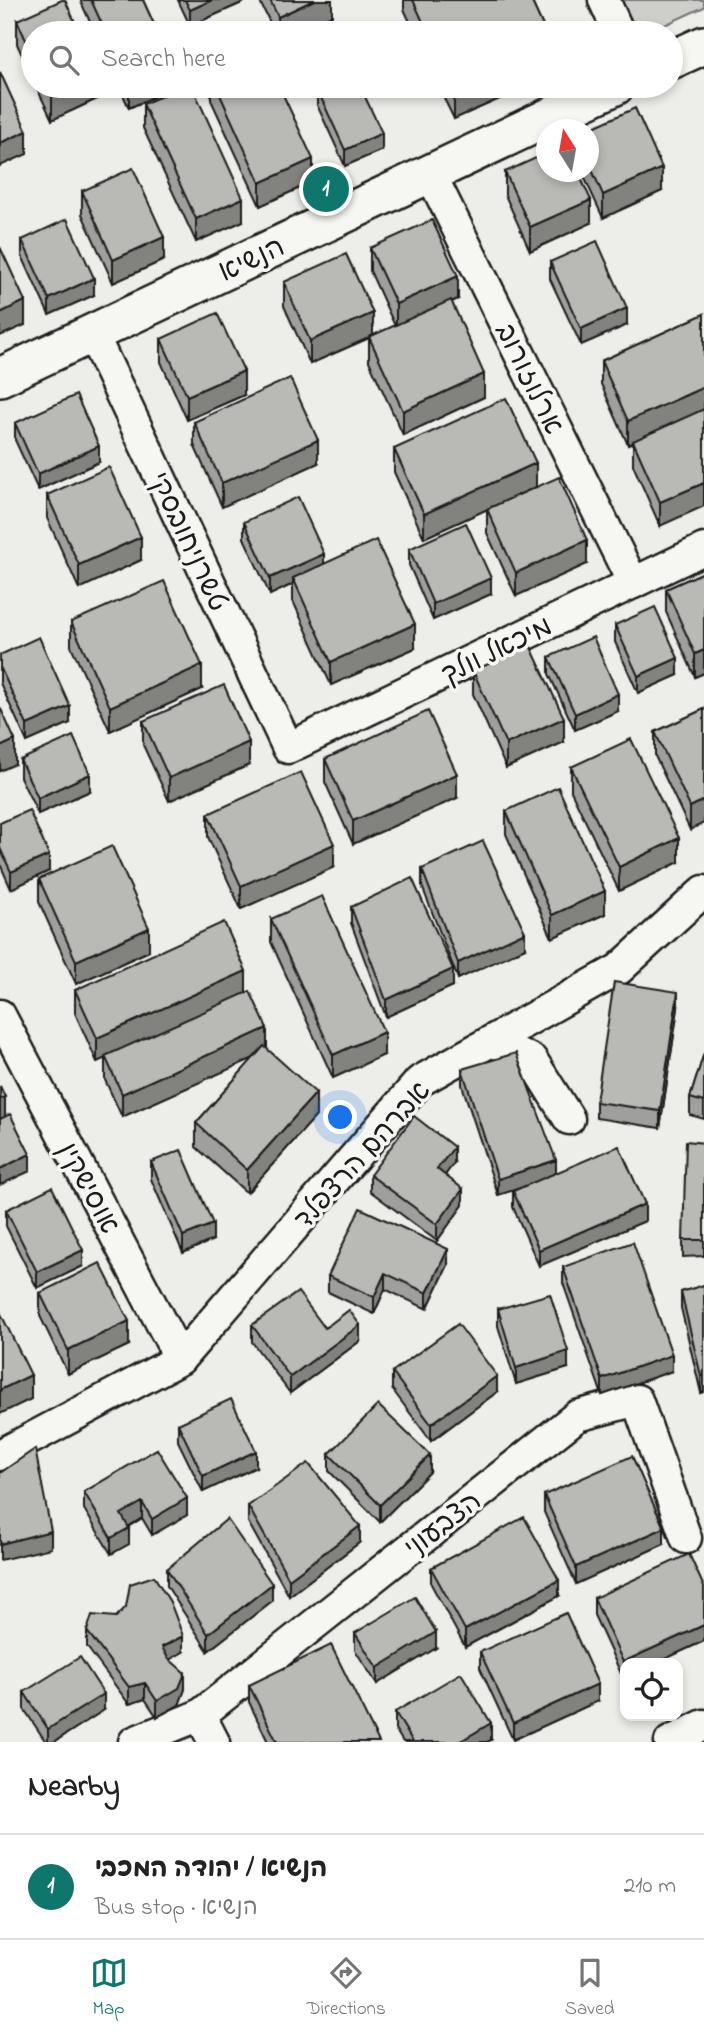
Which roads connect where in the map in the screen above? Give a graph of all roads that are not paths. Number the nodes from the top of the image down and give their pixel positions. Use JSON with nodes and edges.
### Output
{"nodes":[{"id":1,"x":604,"y":0,"type":"edge"},
{"id":2,"x":614,"y":21,"type":"edge"},
{"id":3,"x":704,"y":45,"type":"edge"},
{"id":4,"x":683,"y":55,"type":"edge"},
{"id":5,"x":589,"y":98,"type":"edge"},
{"id":6,"x":430,"y":173,"type":"junction"},
{"id":7,"x":92,"y":333,"type":"junction"},
{"id":8,"x":0,"y":377,"type":"edge"},
{"id":9,"x":704,"y":549,"type":"edge"},
{"id":10,"x":633,"y":583,"type":"junction"},
{"id":11,"x":288,"y":748,"type":"joint"},
{"id":12,"x":704,"y":891,"type":"edge"},
{"id":13,"x":0,"y":1015,"type":"edge"},
{"id":14,"x":492,"y":1041,"type":"junction"},
{"id":15,"x":569,"y":1119,"type":"dead end"},
{"id":16,"x":180,"y":1359,"type":"junction"},
{"id":17,"x":0,"y":1455,"type":"edge"},
{"id":18,"x":686,"y":1538,"type":"dead end"},
{"id":19,"x":200,"y":1715,"type":"junction"},
{"id":20,"x":704,"y":1725,"type":"edge"},
{"id":21,"x":134,"y":1742,"type":"edge"},
{"id":22,"x":215,"y":1742,"type":"edge"},
{"id":23,"x":670,"y":1742,"type":"edge"}],
"edges":[{"from":1,"to":2,"type":"street"},
{"from":3,"to":4,"type":"street"},
{"from":5,"to":6,"type":"street","name":"הנשיא"},
{"from":6,"to":7,"type":"street","name":"הנשיא"},
{"from":6,"to":10,"type":"street","name":"ארלוזורוב"},
{"from":7,"to":8,"type":"street","name":"הנשיא"},
{"from":7,"to":11,"type":"street","name":"טשרניחובסקי"},
{"from":9,"to":10,"type":"street","name":"מיכאל וולך"},
{"from":10,"to":11,"type":"street","name":"מיכאל וולך"},
{"from":12,"to":14,"type":"street","name":"אברהם הרצפלד"},
{"from":13,"to":16,"type":"street","name":"אוסישקין"},
{"from":14,"to":15,"type":"street"},
{"from":14,"to":16,"type":"street","name":"אברהם הרצפלד"},
{"from":16,"to":17,"type":"street","name":"אברהם הרצפלד"},
{"from":18,"to":19,"type":"street","name":"הצבעוני"},
{"from":19,"to":21,"type":"street","name":"הצבעוני"},
{"from":19,"to":22,"type":"street"},
{"from":20,"to":23,"type":"street"}]}
